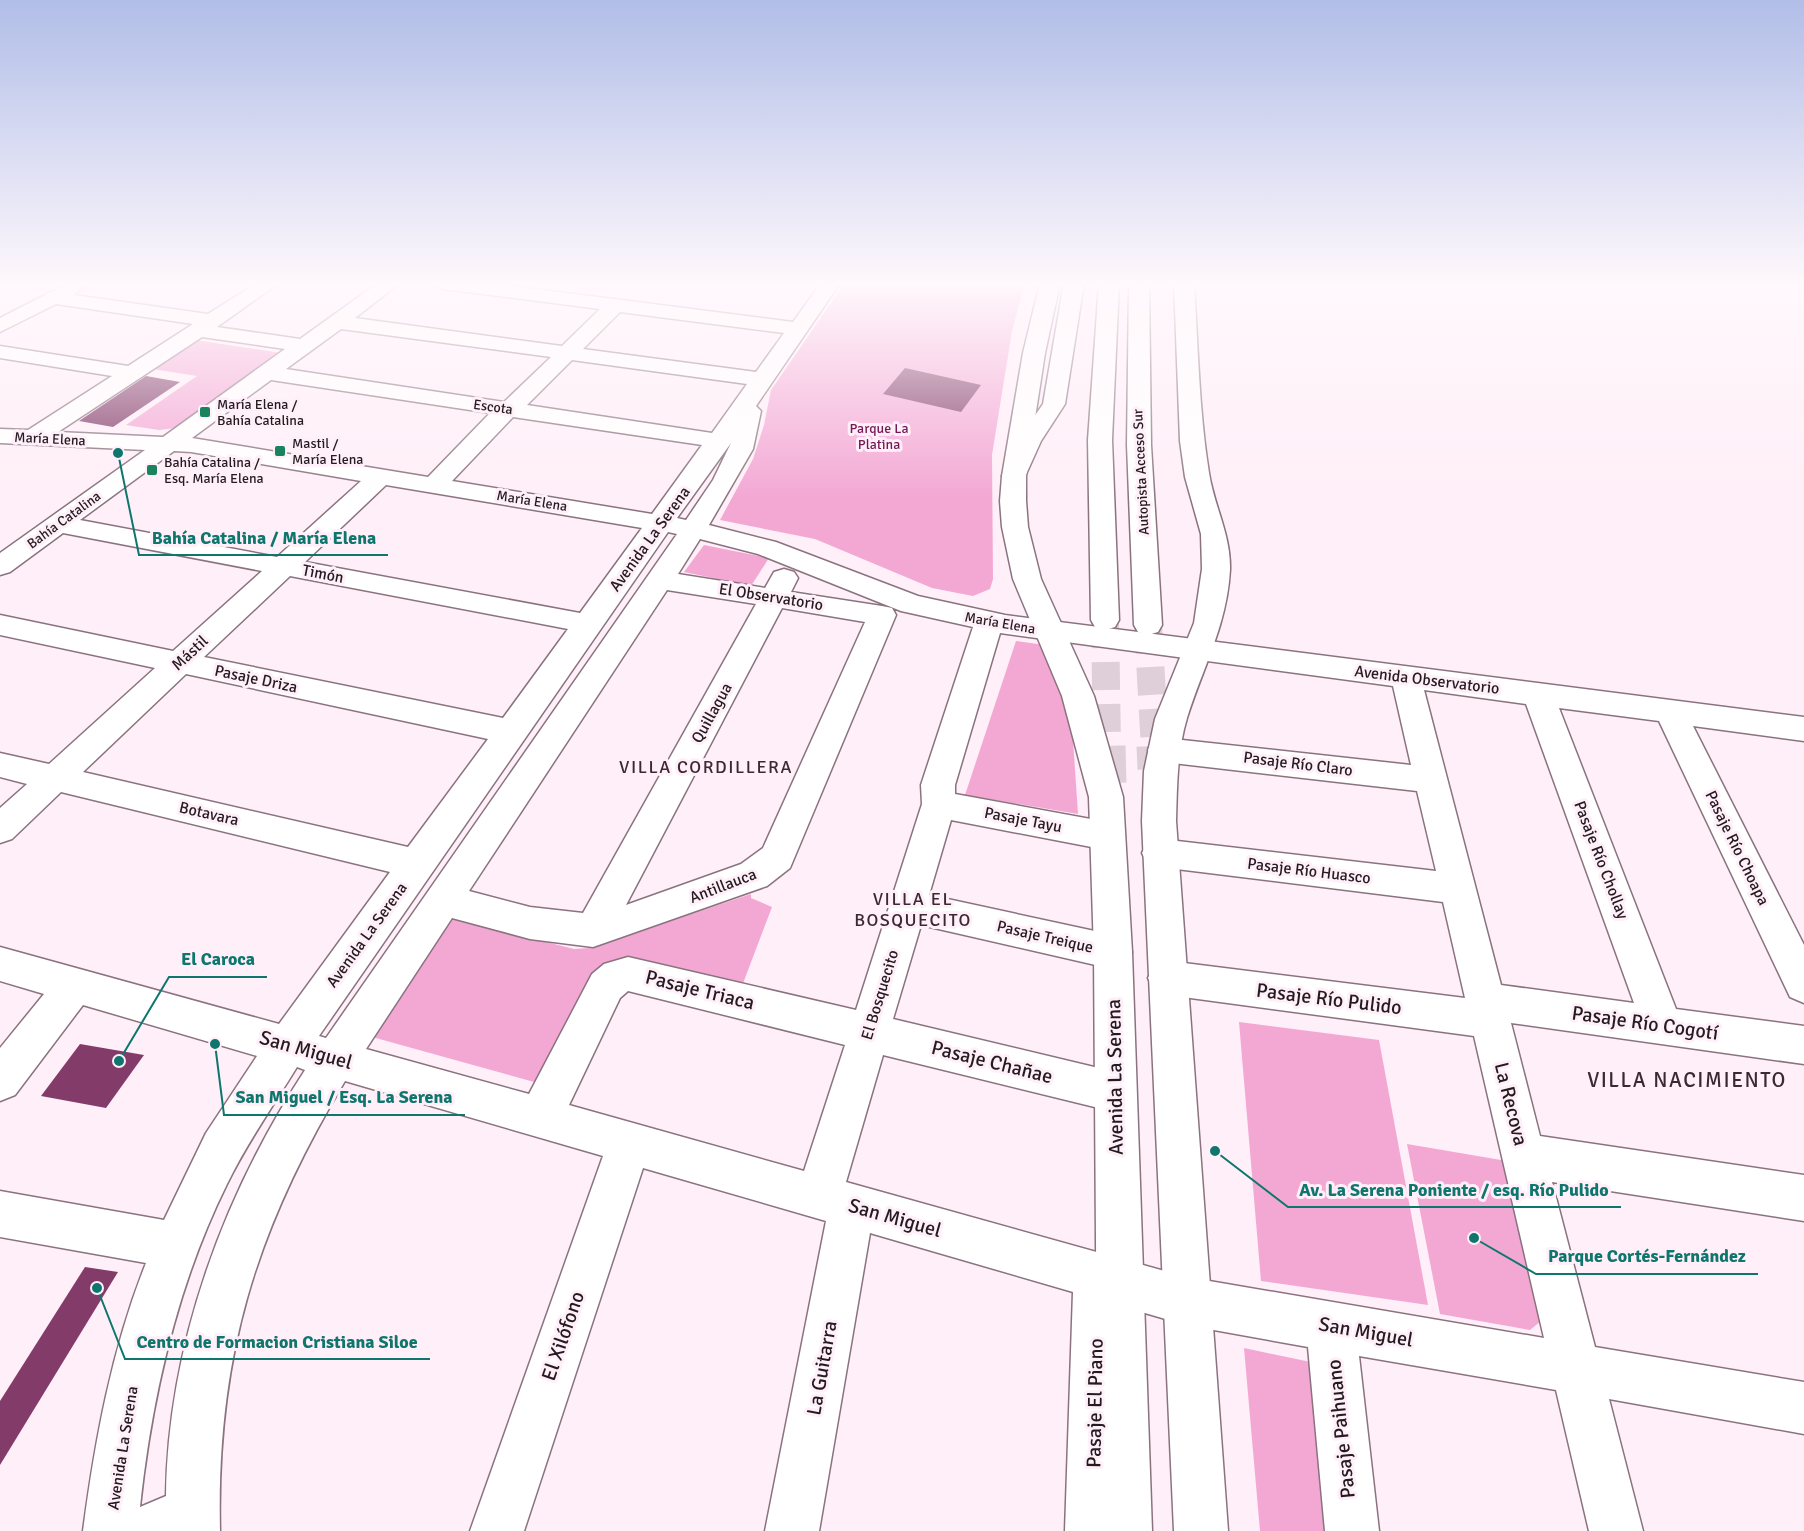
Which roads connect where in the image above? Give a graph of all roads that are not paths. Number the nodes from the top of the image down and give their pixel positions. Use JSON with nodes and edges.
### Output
{"nodes":[{"id":1,"x":21,"y":354,"type":"edge"},
{"id":2,"x":161,"y":354,"type":"edge"},
{"id":3,"x":292,"y":354,"type":"edge"},
{"id":4,"x":567,"y":354,"type":"edge"},
{"id":5,"x":569,"y":354,"type":"edge"},
{"id":6,"x":781,"y":354,"type":"edge"},
{"id":7,"x":1034,"y":354,"type":"edge"},
{"id":8,"x":1061,"y":354,"type":"edge"},
{"id":9,"x":1105,"y":354,"type":"edge"},
{"id":10,"x":1139,"y":354,"type":"edge"},
{"id":11,"x":1188,"y":354,"type":"edge"},
{"id":12,"x":133,"y":373,"type":"junction"},
{"id":13,"x":266,"y":373,"type":"junction"},
{"id":14,"x":757,"y":389,"type":"junction"},
{"id":15,"x":509,"y":410,"type":"junction"},
{"id":16,"x":0,"y":436,"type":"edge"},
{"id":17,"x":31,"y":439,"type":"junction"},
{"id":18,"x":720,"y":441,"type":"junction"},
{"id":19,"x":169,"y":444,"type":"junction"},
{"id":20,"x":381,"y":476,"type":"junction"},
{"id":21,"x":1014,"y":476,"type":"junction"},
{"id":22,"x":434,"y":485,"type":"junction"},
{"id":23,"x":58,"y":524,"type":"junction"},
{"id":24,"x":678,"y":526,"type":"junction"},
{"id":25,"x":0,"y":538,"type":"edge"},
{"id":26,"x":31,"y":544,"type":"junction"},
{"id":27,"x":794,"y":558,"type":"junction"},
{"id":28,"x":0,"y":566,"type":"edge"},
{"id":29,"x":284,"y":567,"type":"junction"},
{"id":30,"x":659,"y":580,"type":"junction"},
{"id":31,"x":775,"y":597,"type":"junction"},
{"id":32,"x":882,"y":615,"type":"joint"},
{"id":33,"x":1105,"y":620,"type":"tunnel mouth"},
{"id":34,"x":989,"y":622,"type":"junction"},
{"id":35,"x":589,"y":624,"type":"junction"},
{"id":36,"x":1148,"y":625,"type":"tunnel mouth"},
{"id":37,"x":0,"y":626,"type":"edge"},
{"id":38,"x":1050,"y":632,"type":"junction"},
{"id":39,"x":1196,"y":651,"type":"junction"},
{"id":40,"x":180,"y":663,"type":"junction"},
{"id":41,"x":1406,"y":678,"type":"junction"},
{"id":42,"x":1538,"y":694,"type":"junction"},
{"id":43,"x":1670,"y":711,"type":"junction"},
{"id":44,"x":1804,"y":729,"type":"edge"},
{"id":45,"x":512,"y":732,"type":"junction"},
{"id":46,"x":1164,"y":750,"type":"junction"},
{"id":47,"x":0,"y":765,"type":"edge"},
{"id":48,"x":55,"y":778,"type":"junction"},
{"id":49,"x":1431,"y":780,"type":"junction"},
{"id":50,"x":939,"y":804,"type":"junction"},
{"id":51,"x":0,"y":829,"type":"edge"},
{"id":52,"x":1107,"y":836,"type":"junction"},
{"id":53,"x":1160,"y":853,"type":"junction"},
{"id":54,"x":417,"y":864,"type":"junction"},
{"id":55,"x":1458,"y":889,"type":"junction"},
{"id":56,"x":444,"y":900,"type":"junction"},
{"id":57,"x":908,"y":906,"type":"junction"},
{"id":58,"x":593,"y":931,"type":"junction"},
{"id":59,"x":1113,"y":952,"type":"junction"},
{"id":60,"x":0,"y":964,"type":"edge"},
{"id":61,"x":1168,"y":978,"type":"junction"},
{"id":62,"x":75,"y":985,"type":"junction"},
{"id":63,"x":1804,"y":985,"type":"edge"},
{"id":64,"x":1488,"y":1011,"type":"junction"},
{"id":65,"x":1663,"y":1026,"type":"junction"},
{"id":66,"x":869,"y":1031,"type":"junction"},
{"id":67,"x":288,"y":1045,"type":"junction"},
{"id":68,"x":1804,"y":1045,"type":"edge"},
{"id":69,"x":337,"y":1058,"type":"junction"},
{"id":70,"x":0,"y":1081,"type":"edge"},
{"id":71,"x":1114,"y":1092,"type":"junction"},
{"id":72,"x":541,"y":1116,"type":"junction"},
{"id":73,"x":630,"y":1142,"type":"junction"},
{"id":74,"x":1523,"y":1155,"type":"junction"},
{"id":75,"x":1804,"y":1198,"type":"edge"},
{"id":76,"x":836,"y":1201,"type":"junction"},
{"id":77,"x":0,"y":1214,"type":"edge"},
{"id":78,"x":175,"y":1245,"type":"junction"},
{"id":79,"x":1108,"y":1278,"type":"junction"},
{"id":80,"x":1186,"y":1301,"type":"junction"},
{"id":81,"x":1331,"y":1326,"type":"junction"},
{"id":82,"x":1576,"y":1369,"type":"junction"},
{"id":83,"x":1804,"y":1408,"type":"edge"},
{"id":84,"x":178,"y":1525,"type":"edge"},
{"id":85,"x":110,"y":1531,"type":"edge"},
{"id":86,"x":497,"y":1531,"type":"edge"},
{"id":87,"x":792,"y":1531,"type":"edge"},
{"id":88,"x":1092,"y":1531,"type":"edge"},
{"id":89,"x":1125,"y":1531,"type":"edge"},
{"id":90,"x":1201,"y":1531,"type":"edge"},
{"id":91,"x":1352,"y":1531,"type":"edge"},
{"id":92,"x":1616,"y":1531,"type":"edge"}],
"edges":[{"from":1,"to":12,"type":"main road"},
{"from":2,"to":12,"type":"main road"},
{"from":3,"to":13,"type":"main road","name":"Bahía Catalina"},
{"from":4,"to":15,"type":"main road"},
{"from":5,"to":14,"type":"main road"},
{"from":6,"to":14,"type":"main road","name":"Avenida La Serena"},
{"from":7,"to":21,"type":"main road"},
{"from":8,"to":21,"type":"main road"},
{"from":9,"to":33,"type":"main road"},
{"from":10,"to":36,"type":"main road","name":"Autopista Acceso Sur"},
{"from":11,"to":39,"type":"main road"},
{"from":12,"to":17,"type":"main road"},
{"from":13,"to":15,"type":"main road","name":"Escota"},
{"from":13,"to":19,"type":"main road","name":"Bahía Catalina"},
{"from":14,"to":18,"type":"main road","name":"Avenida La Serena"},
{"from":14,"to":24,"type":"main road","name":"Avenida La Serena"},
{"from":15,"to":18,"type":"main road","name":"Escota"},
{"from":15,"to":22,"type":"main road"},
{"from":16,"to":17,"type":"main road","name":"María Elena"},
{"from":17,"to":19,"type":"main road","name":"María Elena"},
{"from":18,"to":24,"type":"main road","name":"Avenida La Serena"},
{"from":19,"to":20,"type":"main road","name":"María Elena"},
{"from":19,"to":23,"type":"main road","name":"Bahía Catalina"},
{"from":20,"to":22,"type":"main road","name":"María Elena"},
{"from":20,"to":29,"type":"main road","name":"Mástil"},
{"from":21,"to":38,"type":"main road","name":"Avenida La Serena"},
{"from":22,"to":24,"type":"main road","name":"María Elena"},
{"from":23,"to":26,"type":"main road","name":"Bahía Catalina"},
{"from":23,"to":29,"type":"main road","name":"Timón"},
{"from":24,"to":27,"type":"main road","name":"María Elena"},
{"from":24,"to":30,"type":"main road","name":"Avenida La Serena"},
{"from":24,"to":35,"type":"main road","name":"Avenida La Serena"},
{"from":25,"to":26,"type":"main road"},
{"from":26,"to":28,"type":"main road","name":"Bahía Catalina"},
{"from":27,"to":31,"type":"main road","name":"Quillagua"},
{"from":27,"to":34,"type":"main road","name":"María Elena"},
{"from":29,"to":35,"type":"main road","name":"Timón"},
{"from":29,"to":40,"type":"main road","name":"Mástil"},
{"from":30,"to":31,"type":"main road","name":"El Observatorio"},
{"from":30,"to":56,"type":"main road","name":"Avenida La Serena"},
{"from":31,"to":32,"type":"main road","name":"El Observatorio"},
{"from":31,"to":58,"type":"main road","name":"Quillagua"},
{"from":32,"to":58,"type":"main road","name":"Antillauca"},
{"from":34,"to":38,"type":"main road","name":"María Elena"},
{"from":34,"to":50,"type":"main road","name":"El Bosquecito"},
{"from":35,"to":45,"type":"main road","name":"Avenida La Serena"},
{"from":37,"to":40,"type":"main road","name":"Pasaje Driza"},
{"from":38,"to":39,"type":"main road","name":"Avenida Observatorio"},
{"from":38,"to":52,"type":"main road","name":"Avenida La Serena"},
{"from":39,"to":41,"type":"main road","name":"Avenida Observatorio"},
{"from":39,"to":46,"type":"main road"},
{"from":40,"to":45,"type":"main road","name":"Pasaje Driza"},
{"from":40,"to":48,"type":"main road","name":"Mástil"},
{"from":41,"to":42,"type":"main road","name":"Avenida Observatorio"},
{"from":41,"to":49,"type":"main road","name":"La Recova"},
{"from":42,"to":43,"type":"main road","name":"Avenida Observatorio"},
{"from":42,"to":65,"type":"main road","name":"Pasaje Río Chollay"},
{"from":43,"to":44,"type":"main road","name":"Avenida Observatorio"},
{"from":43,"to":63,"type":"main road","name":"Pasaje Río Choapa"},
{"from":45,"to":54,"type":"main road","name":"Avenida La Serena"},
{"from":46,"to":49,"type":"main road","name":"Pasaje Río Claro"},
{"from":46,"to":53,"type":"main road"},
{"from":47,"to":48,"type":"main road","name":"Botavara"},
{"from":48,"to":51,"type":"main road","name":"Mástil"},
{"from":48,"to":54,"type":"main road","name":"Botavara"},
{"from":49,"to":55,"type":"main road","name":"La Recova"},
{"from":50,"to":52,"type":"main road","name":"Pasaje Tayu"},
{"from":50,"to":57,"type":"main road","name":"El Bosquecito"},
{"from":52,"to":59,"type":"main road","name":"Avenida La Serena"},
{"from":53,"to":55,"type":"main road","name":"Pasaje Río Huasco"},
{"from":53,"to":61,"type":"main road"},
{"from":54,"to":67,"type":"main road","name":"Avenida La Serena"},
{"from":55,"to":64,"type":"main road","name":"La Recova"},
{"from":56,"to":58,"type":"main road","name":"Antillauca"},
{"from":56,"to":69,"type":"main road","name":"Avenida La Serena"},
{"from":57,"to":59,"type":"main road","name":"Pasaje Treique"},
{"from":57,"to":66,"type":"main road","name":"El Bosquecito"},
{"from":59,"to":71,"type":"main road","name":"Avenida La Serena"},
{"from":60,"to":62,"type":"main road","name":"San Miguel"},
{"from":61,"to":64,"type":"main road","name":"Pasaje Río Pulido"},
{"from":61,"to":80,"type":"main road"},
{"from":62,"to":67,"type":"main road","name":"San Miguel"},
{"from":62,"to":70,"type":"main road"},
{"from":64,"to":65,"type":"main road","name":"Pasaje Río Cogotí"},
{"from":64,"to":74,"type":"main road","name":"La Recova"},
{"from":65,"to":68,"type":"main road","name":"Pasaje Río Cogotí"},
{"from":66,"to":71,"type":"main road","name":"Pasaje Chañae"},
{"from":66,"to":72,"type":"main road","name":"Pasaje Triaca"},
{"from":66,"to":76,"type":"main road","name":"El Bosquecito"},
{"from":67,"to":69,"type":"main road","name":"San Miguel"},
{"from":67,"to":78,"type":"main road","name":"Avenida La Serena"},
{"from":69,"to":72,"type":"main road","name":"San Miguel"},
{"from":69,"to":84,"type":"main road","name":"Avenida La Serena"},
{"from":71,"to":79,"type":"main road","name":"Avenida La Serena"},
{"from":72,"to":73,"type":"main road","name":"San Miguel"},
{"from":73,"to":76,"type":"main road","name":"San Miguel"},
{"from":73,"to":86,"type":"main road","name":"El Xilófono"},
{"from":74,"to":75,"type":"main road"},
{"from":74,"to":82,"type":"main road","name":"La Recova"},
{"from":76,"to":79,"type":"main road","name":"San Miguel"},
{"from":76,"to":87,"type":"main road","name":"La Guitarra"},
{"from":77,"to":78,"type":"main road"},
{"from":78,"to":85,"type":"main road","name":"Avenida La Serena"},
{"from":79,"to":80,"type":"main road","name":"San Miguel"},
{"from":79,"to":88,"type":"main road","name":"Pasaje El Piano"},
{"from":79,"to":89,"type":"main road","name":"Avenida La Serena"},
{"from":80,"to":81,"type":"main road","name":"San Miguel"},
{"from":80,"to":90,"type":"main road"},
{"from":81,"to":82,"type":"main road","name":"San Miguel"},
{"from":81,"to":91,"type":"main road","name":"Pasaje Paihuano"},
{"from":82,"to":83,"type":"main road","name":"San Miguel"},
{"from":82,"to":92,"type":"main road","name":"La Recova"}]}
